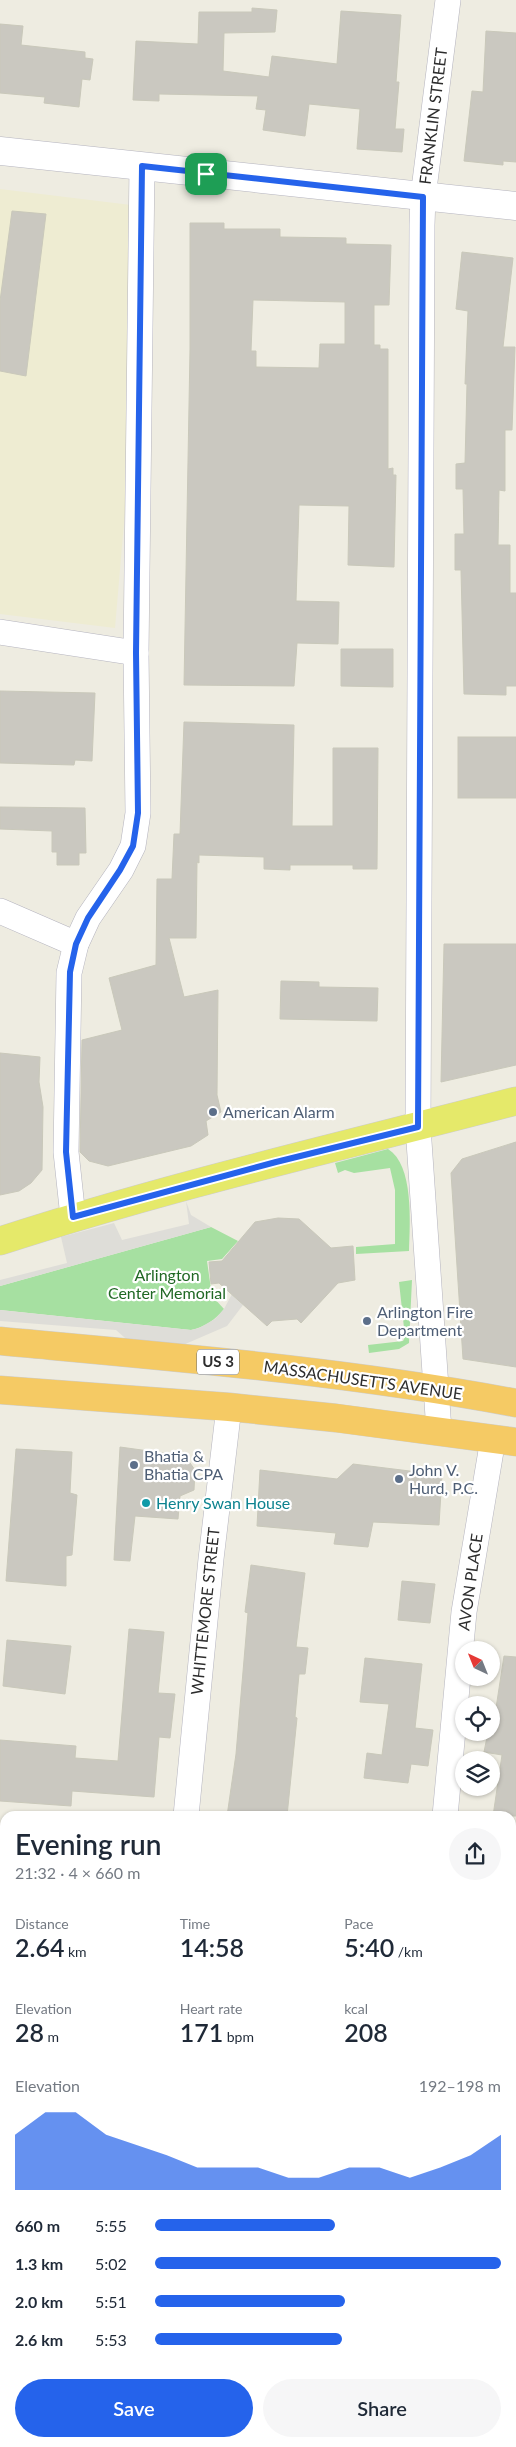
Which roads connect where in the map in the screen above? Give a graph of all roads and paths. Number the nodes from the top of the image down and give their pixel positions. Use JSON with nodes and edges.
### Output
{"nodes":[{"id":1,"x":448,"y":0,"type":"edge"},
{"id":2,"x":0,"y":151,"type":"edge"},
{"id":3,"x":142,"y":166,"type":"junction"},
{"id":4,"x":423,"y":197,"type":"junction"},
{"id":5,"x":516,"y":206,"type":"edge"},
{"id":6,"x":0,"y":632,"type":"edge"},
{"id":7,"x":136,"y":653,"type":"junction"},
{"id":8,"x":0,"y":911,"type":"edge"},
{"id":9,"x":76,"y":944,"type":"junction"},
{"id":10,"x":516,"y":1101,"type":"edge"},
{"id":11,"x":418,"y":1127,"type":"junction"},
{"id":12,"x":73,"y":1217,"type":"junction"},
{"id":13,"x":0,"y":1241,"type":"edge"},
{"id":14,"x":0,"y":1341,"type":"edge"},
{"id":15,"x":436,"y":1388,"type":"junction"},
{"id":16,"x":0,"y":1390,"type":"edge"},
{"id":17,"x":516,"y":1403,"type":"edge"},
{"id":18,"x":229,"y":1407,"type":"junction"},
{"id":19,"x":439,"y":1431,"type":"junction"},
{"id":20,"x":504,"y":1440,"type":"edge"},
{"id":21,"x":186,"y":1811,"type":"edge"},
{"id":22,"x":445,"y":1811,"type":"edge"}],
"edges":[{"from":1,"to":4,"type":"street","name":"FRANKLIN STREET"},
{"from":2,"to":3,"type":"main road"},
{"from":3,"to":4,"type":"main road"},
{"from":3,"to":7,"type":"street"},
{"from":4,"to":5,"type":"main road"},
{"from":4,"to":11,"type":"street","name":"FRANKLIN STREET"},
{"from":6,"to":7,"type":"street"},
{"from":7,"to":9,"type":"street"},
{"from":8,"to":9,"type":"street"},
{"from":9,"to":12,"type":"street"},
{"from":10,"to":11,"type":"main road"},
{"from":11,"to":12,"type":"main road"},
{"from":11,"to":15,"type":"street","name":"FRANKLIN STREET"},
{"from":12,"to":13,"type":"main road"},
{"from":14,"to":15,"type":"highway","name":"MASSACHUSETTS AVENUE","number":"US 3"},
{"from":15,"to":17,"type":"highway","name":"MASSACHUSETTS AVENUE","number":"US 3"},
{"from":15,"to":19,"type":"street","name":"FRANKLIN STREET"},
{"from":16,"to":18,"type":"highway"},
{"from":18,"to":19,"type":"highway"},
{"from":18,"to":21,"type":"street","name":"WHITTEMORE STREET"},
{"from":19,"to":20,"type":"highway"},
{"from":20,"to":22,"type":"street","name":"AVON PLACE"}]}
